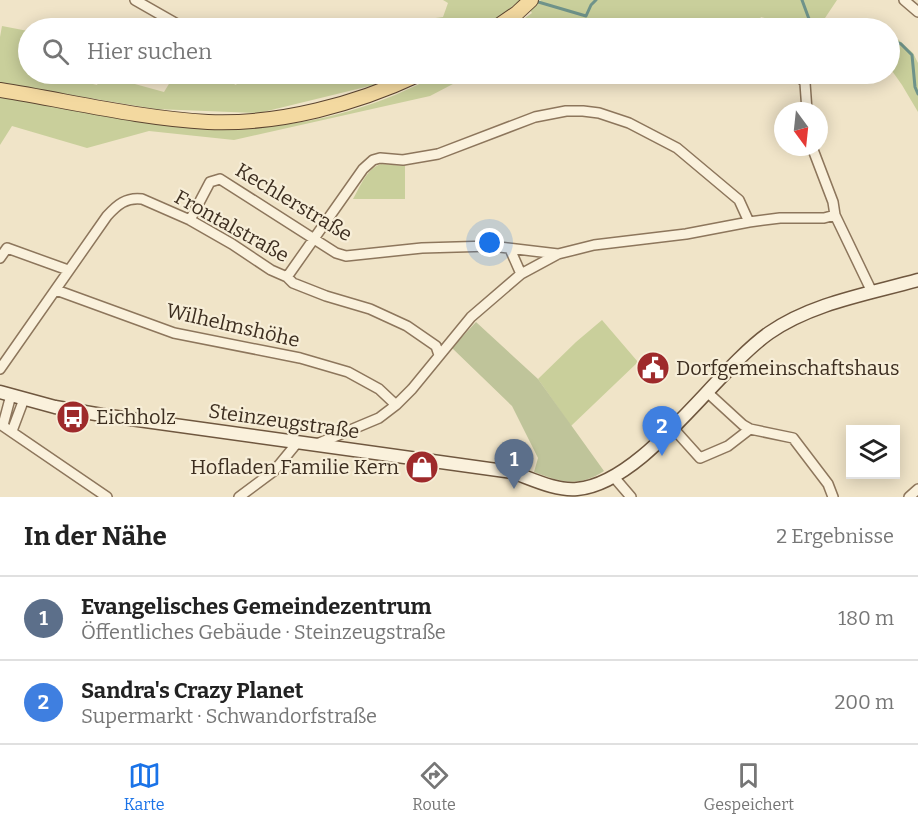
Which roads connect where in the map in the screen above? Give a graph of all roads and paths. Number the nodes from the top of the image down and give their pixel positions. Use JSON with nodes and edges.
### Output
{"nodes":[{"id":1,"x":135,"y":0,"type":"edge"},
{"id":2,"x":531,"y":0,"type":"edge"},
{"id":3,"x":904,"y":0,"type":"edge"},
{"id":4,"x":918,"y":12,"type":"edge"},
{"id":5,"x":166,"y":18,"type":"edge"},
{"id":6,"x":510,"y":18,"type":"edge"},
{"id":7,"x":396,"y":84,"type":"edge"},
{"id":8,"x":805,"y":84,"type":"edge"},
{"id":9,"x":0,"y":90,"type":"edge"},
{"id":10,"x":806,"y":102,"type":"edge"},
{"id":11,"x":815,"y":156,"type":"edge"},
{"id":12,"x":835,"y":215,"type":"junction"},
{"id":13,"x":190,"y":220,"type":"junction"},
{"id":14,"x":749,"y":222,"type":"junction"},
{"id":15,"x":315,"y":239,"type":"junction"},
{"id":16,"x":510,"y":249,"type":"junction"},
{"id":17,"x":558,"y":254,"type":"junction"},
{"id":18,"x":0,"y":258,"type":"edge"},
{"id":19,"x":68,"y":270,"type":"junction"},
{"id":20,"x":521,"y":274,"type":"junction"},
{"id":21,"x":287,"y":277,"type":"junction"},
{"id":22,"x":918,"y":280,"type":"edge"},
{"id":23,"x":56,"y":290,"type":"junction"},
{"id":24,"x":872,"y":292,"type":"junction"},
{"id":25,"x":440,"y":355,"type":"junction"},
{"id":26,"x":0,"y":369,"type":"edge"},
{"id":27,"x":707,"y":392,"type":"junction"},
{"id":28,"x":5,"y":393,"type":"edge"},
{"id":29,"x":24,"y":399,"type":"junction"},
{"id":30,"x":396,"y":405,"type":"junction"},
{"id":31,"x":1,"y":424,"type":"edge"},
{"id":32,"x":673,"y":428,"type":"junction"},
{"id":33,"x":750,"y":429,"type":"junction"},
{"id":34,"x":12,"y":431,"type":"junction"},
{"id":35,"x":297,"y":443,"type":"junction"},
{"id":36,"x":314,"y":445,"type":"junction"},
{"id":37,"x":613,"y":476,"type":"junction"},
{"id":38,"x":918,"y":489,"type":"edge"},
{"id":39,"x":560,"y":493,"type":"edge"},
{"id":40,"x":107,"y":497,"type":"edge"},
{"id":41,"x":239,"y":497,"type":"edge"},
{"id":42,"x":631,"y":497,"type":"edge"},
{"id":43,"x":833,"y":497,"type":"edge"},
{"id":44,"x":909,"y":497,"type":"edge"}],
"edges":[{"from":1,"to":5,"type":"street"},
{"from":2,"to":6,"type":"main road"},
{"from":3,"to":4,"type":"street"},
{"from":7,"to":9,"type":"main road"},
{"from":8,"to":10,"type":"street"},
{"from":11,"to":12,"type":"street"},
{"from":12,"to":14,"type":"street"},
{"from":12,"to":24,"type":"street"},
{"from":13,"to":15,"type":"street","name":"Kechlerstraße"},
{"from":13,"to":19,"type":"street","name":"Frontalstraße"},
{"from":13,"to":21,"type":"street","name":"Frontalstraße"},
{"from":14,"to":15,"type":"street"},
{"from":14,"to":17,"type":"street"},
{"from":15,"to":16,"type":"street","name":"Kechlerstraße"},
{"from":15,"to":21,"type":"street"},
{"from":16,"to":17,"type":"street","name":"Kechlerstraße"},
{"from":16,"to":20,"type":"street"},
{"from":17,"to":20,"type":"street"},
{"from":18,"to":19,"type":"street"},
{"from":19,"to":23,"type":"street","name":"Frontalstraße"},
{"from":20,"to":25,"type":"street"},
{"from":21,"to":25,"type":"street","name":"Frontalstraße"},
{"from":22,"to":24,"type":"street"},
{"from":23,"to":26,"type":"street","name":"Frontalstraße"},
{"from":23,"to":30,"type":"street","name":"Wilhelmshöhe"},
{"from":24,"to":27,"type":"street"},
{"from":25,"to":30,"type":"street"},
{"from":27,"to":32,"type":"street"},
{"from":27,"to":33,"type":"street"},
{"from":28,"to":29,"type":"street","name":"Steinzeugstraße"},
{"from":28,"to":31,"type":"street"},
{"from":29,"to":34,"type":"street"},
{"from":29,"to":35,"type":"street","name":"Steinzeugstraße"},
{"from":30,"to":36,"type":"street"},
{"from":31,"to":34,"type":"street"},
{"from":32,"to":33,"type":"street"},
{"from":32,"to":37,"type":"street"},
{"from":33,"to":43,"type":"street"},
{"from":34,"to":40,"type":"street"},
{"from":35,"to":36,"type":"street","name":"Steinzeugstraße"},
{"from":35,"to":41,"type":"street"},
{"from":36,"to":39,"type":"street","name":"Steinzeugstraße"},
{"from":37,"to":39,"type":"street"},
{"from":37,"to":42,"type":"street"},
{"from":38,"to":44,"type":"street"}]}
